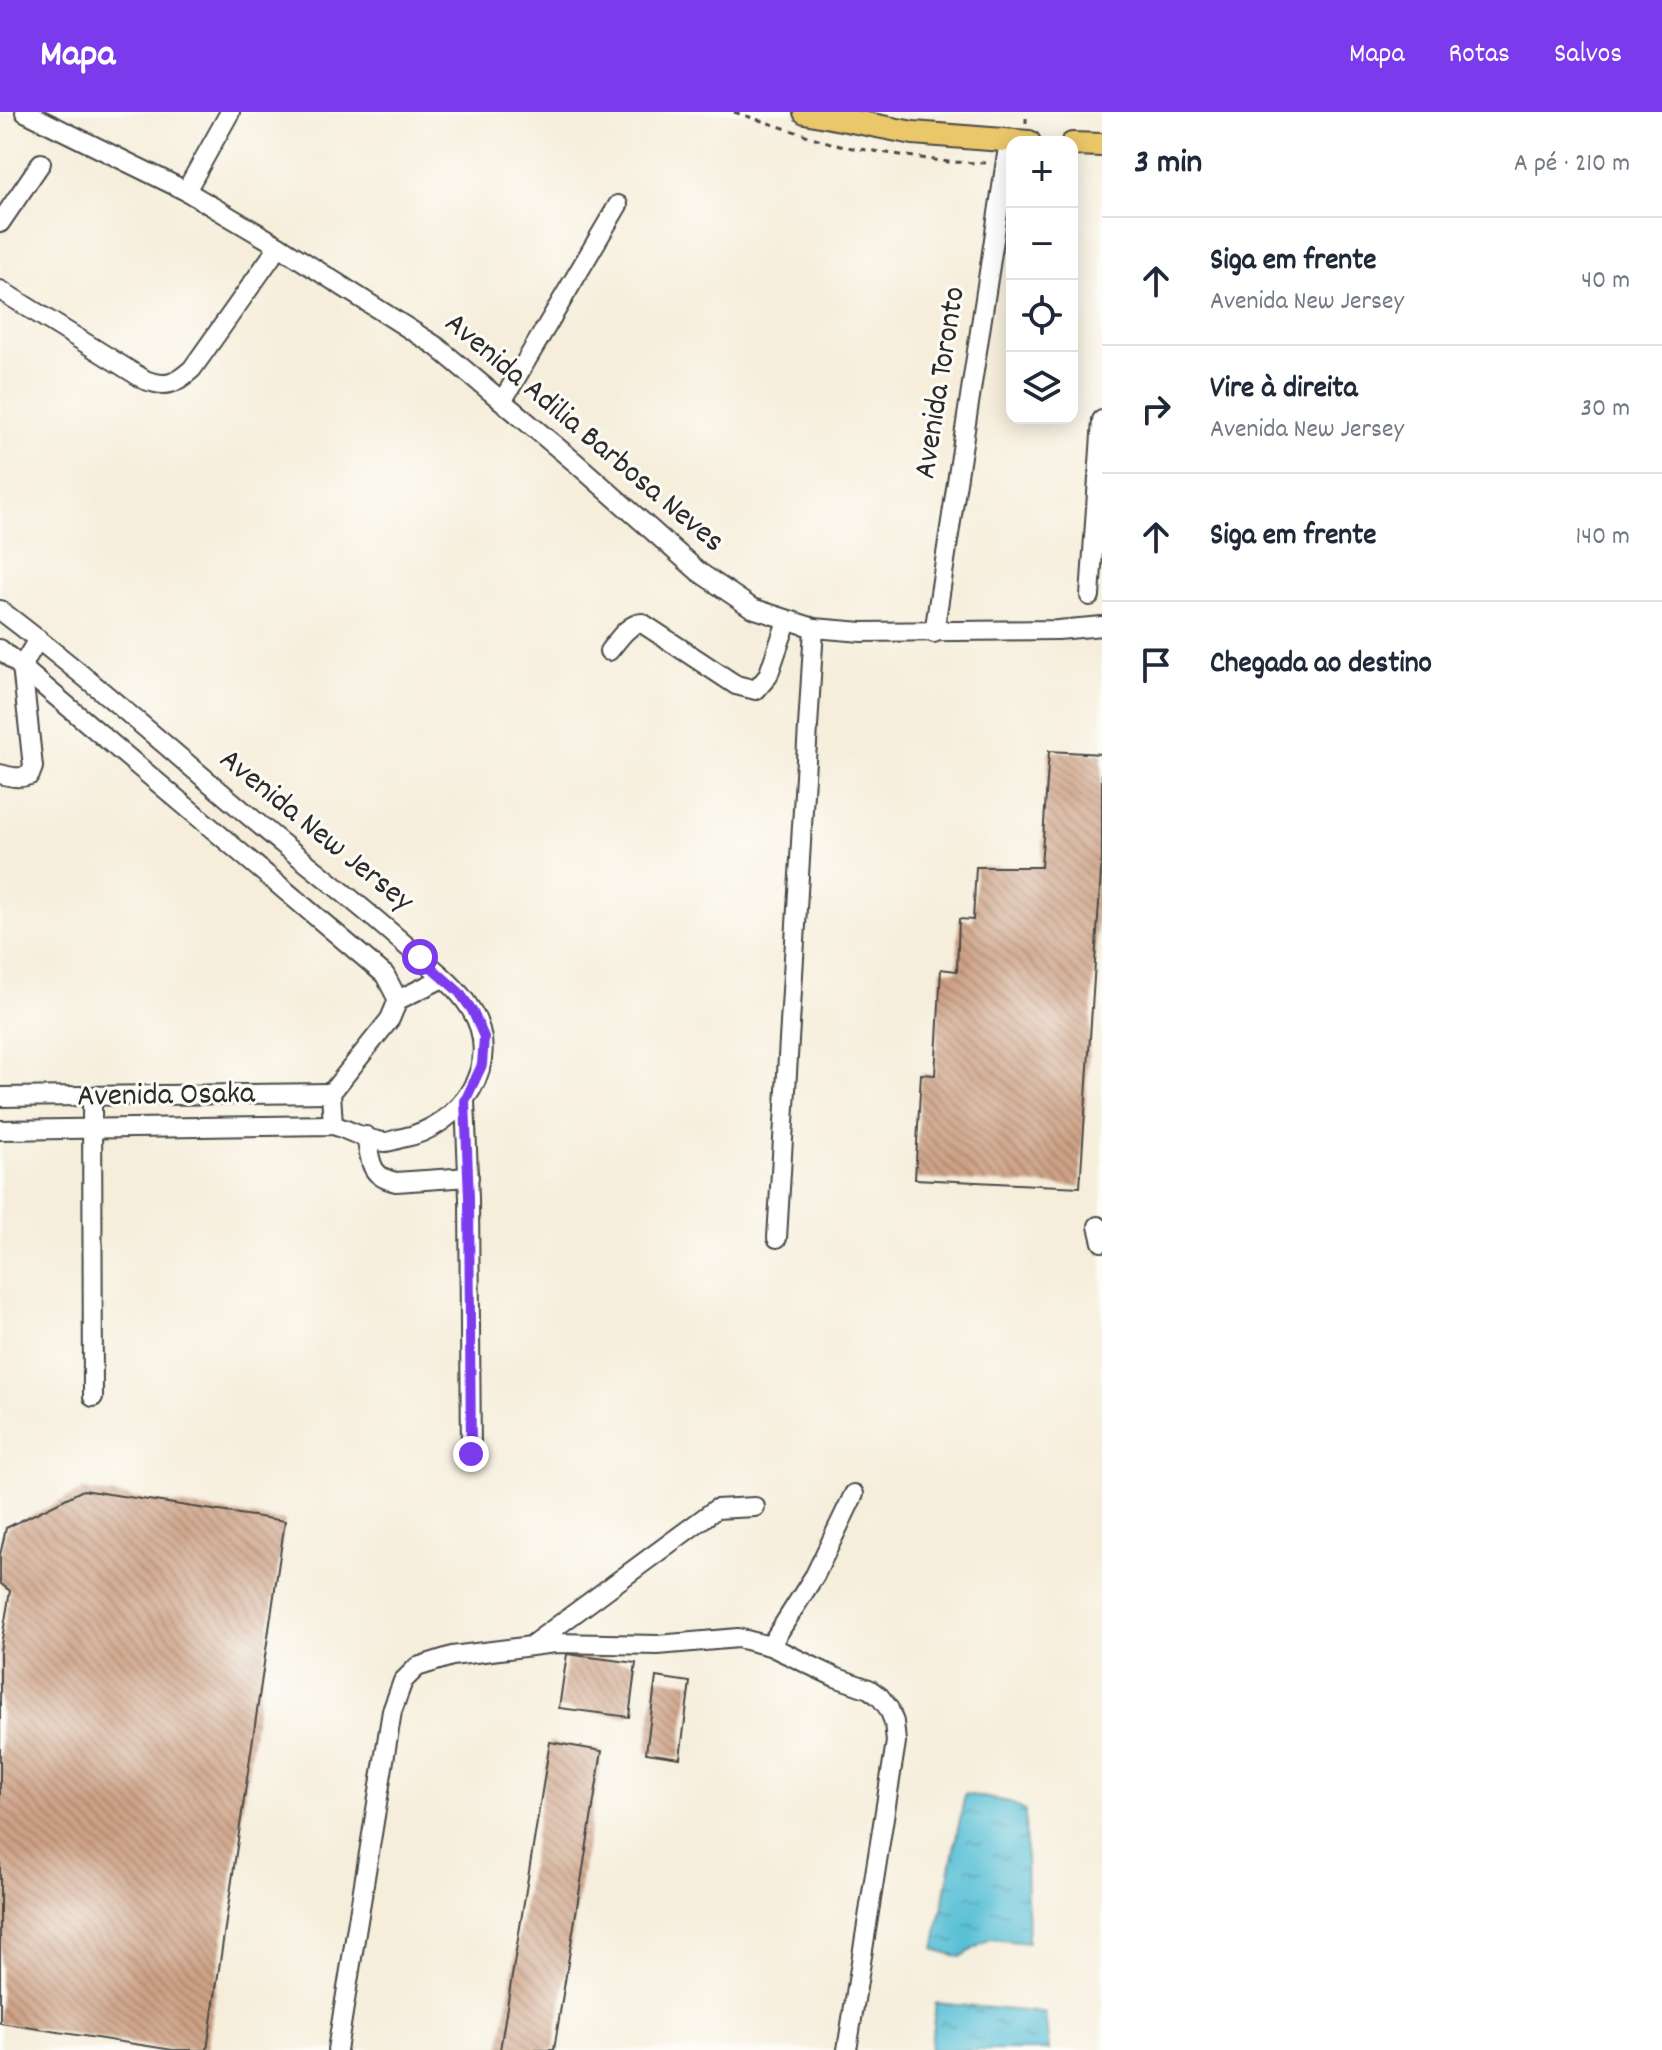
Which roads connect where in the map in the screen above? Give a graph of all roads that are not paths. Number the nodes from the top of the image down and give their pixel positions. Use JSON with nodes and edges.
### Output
{"nodes":[{"id":1,"x":25,"y":112,"type":"edge"},
{"id":2,"x":230,"y":112,"type":"edge"},
{"id":3,"x":805,"y":112,"type":"edge"},
{"id":4,"x":1006,"y":136,"type":"edge"},
{"id":5,"x":1078,"y":144,"type":"edge"},
{"id":6,"x":1102,"y":145,"type":"edge"},
{"id":7,"x":41,"y":163,"type":"dead end"},
{"id":8,"x":186,"y":191,"type":"junction"},
{"id":9,"x":618,"y":205,"type":"dead end"},
{"id":10,"x":1009,"y":208,"type":"edge"},
{"id":11,"x":0,"y":223,"type":"edge"},
{"id":12,"x":279,"y":246,"type":"junction"},
{"id":13,"x":0,"y":290,"type":"edge"},
{"id":14,"x":503,"y":400,"type":"junction"},
{"id":15,"x":1102,"y":420,"type":"edge"},
{"id":16,"x":1090,"y":596,"type":"dead end"},
{"id":17,"x":0,"y":610,"type":"edge"},
{"id":18,"x":787,"y":621,"type":"junction"},
{"id":19,"x":1102,"y":626,"type":"edge"},
{"id":20,"x":814,"y":628,"type":"junction"},
{"id":21,"x":934,"y":633,"type":"junction"},
{"id":22,"x":38,"y":639,"type":"junction"},
{"id":23,"x":0,"y":649,"type":"edge"},
{"id":24,"x":609,"y":651,"type":"dead end"},
{"id":25,"x":22,"y":666,"type":"junction"},
{"id":26,"x":0,"y":774,"type":"edge"},
{"id":27,"x":367,"y":911,"type":"junction"},
{"id":28,"x":343,"y":939,"type":"junction"},
{"id":29,"x":443,"y":978,"type":"junction"},
{"id":30,"x":398,"y":1000,"type":"junction"},
{"id":31,"x":331,"y":1093,"type":"junction"},
{"id":32,"x":92,"y":1096,"type":"junction"},
{"id":33,"x":0,"y":1097,"type":"edge"},
{"id":34,"x":465,"y":1101,"type":"junction"},
{"id":35,"x":333,"y":1125,"type":"junction"},
{"id":36,"x":92,"y":1128,"type":"junction"},
{"id":37,"x":0,"y":1130,"type":"edge"},
{"id":38,"x":366,"y":1136,"type":"junction"},
{"id":39,"x":469,"y":1177,"type":"junction"},
{"id":40,"x":777,"y":1238,"type":"dead end"},
{"id":41,"x":93,"y":1397,"type":"dead end"},
{"id":42,"x":471,"y":1454,"type":"dead end"},
{"id":43,"x":854,"y":1494,"type":"dead end"},
{"id":44,"x":755,"y":1507,"type":"dead end"},
{"id":45,"x":531,"y":1645,"type":"junction"},
{"id":46,"x":770,"y":1646,"type":"junction"},
{"id":47,"x":337,"y":2050,"type":"edge"},
{"id":48,"x":847,"y":2050,"type":"edge"}],
"edges":[{"from":1,"to":8,"type":"street","name":"Avenida Adilia Barbosa Neves"},
{"from":2,"to":8,"type":"street"},
{"from":3,"to":4,"type":"main road"},
{"from":5,"to":6,"type":"main road"},
{"from":7,"to":11,"type":"street"},
{"from":8,"to":12,"type":"street","name":"Avenida Adilia Barbosa Neves"},
{"from":9,"to":14,"type":"street"},
{"from":10,"to":21,"type":"street","name":"Avenida Toronto"},
{"from":12,"to":13,"type":"street"},
{"from":12,"to":14,"type":"street","name":"Avenida Adilia Barbosa Neves"},
{"from":14,"to":18,"type":"street","name":"Avenida Adilia Barbosa Neves"},
{"from":15,"to":16,"type":"street"},
{"from":17,"to":22,"type":"street","name":"Avenida New Jersey"},
{"from":18,"to":20,"type":"street","name":"Avenida Adilia Barbosa Neves"},
{"from":18,"to":24,"type":"street"},
{"from":19,"to":21,"type":"street","name":"Avenida Adilia Barbosa Neves"},
{"from":20,"to":21,"type":"street","name":"Avenida Adilia Barbosa Neves"},
{"from":20,"to":40,"type":"street"},
{"from":22,"to":25,"type":"street"},
{"from":22,"to":27,"type":"street","name":"Avenida New Jersey"},
{"from":23,"to":25,"type":"street","name":"Avenida New Jersey"},
{"from":25,"to":26,"type":"street"},
{"from":25,"to":28,"type":"street","name":"Avenida New Jersey"},
{"from":27,"to":28,"type":"street"},
{"from":27,"to":29,"type":"street","name":"Avenida New Jersey"},
{"from":28,"to":30,"type":"street","name":"Avenida New Jersey"},
{"from":29,"to":30,"type":"street"},
{"from":29,"to":34,"type":"street","name":"Avenida New Jersey"},
{"from":30,"to":31,"type":"street"},
{"from":31,"to":32,"type":"street","name":"Avenida Osaka"},
{"from":31,"to":35,"type":"street"},
{"from":32,"to":33,"type":"street","name":"Avenida Osaka"},
{"from":32,"to":36,"type":"street"},
{"from":34,"to":38,"type":"street","name":"Avenida New Jersey"},
{"from":34,"to":39,"type":"street"},
{"from":35,"to":36,"type":"street","name":"Avenida Osaka"},
{"from":35,"to":38,"type":"street","name":"Avenida New Jersey"},
{"from":36,"to":37,"type":"street","name":"Avenida Osaka"},
{"from":36,"to":41,"type":"street"},
{"from":38,"to":39,"type":"street"},
{"from":39,"to":42,"type":"street"},
{"from":43,"to":46,"type":"street"},
{"from":44,"to":45,"type":"street"},
{"from":45,"to":46,"type":"street"},
{"from":45,"to":47,"type":"street"},
{"from":46,"to":48,"type":"street"}]}
